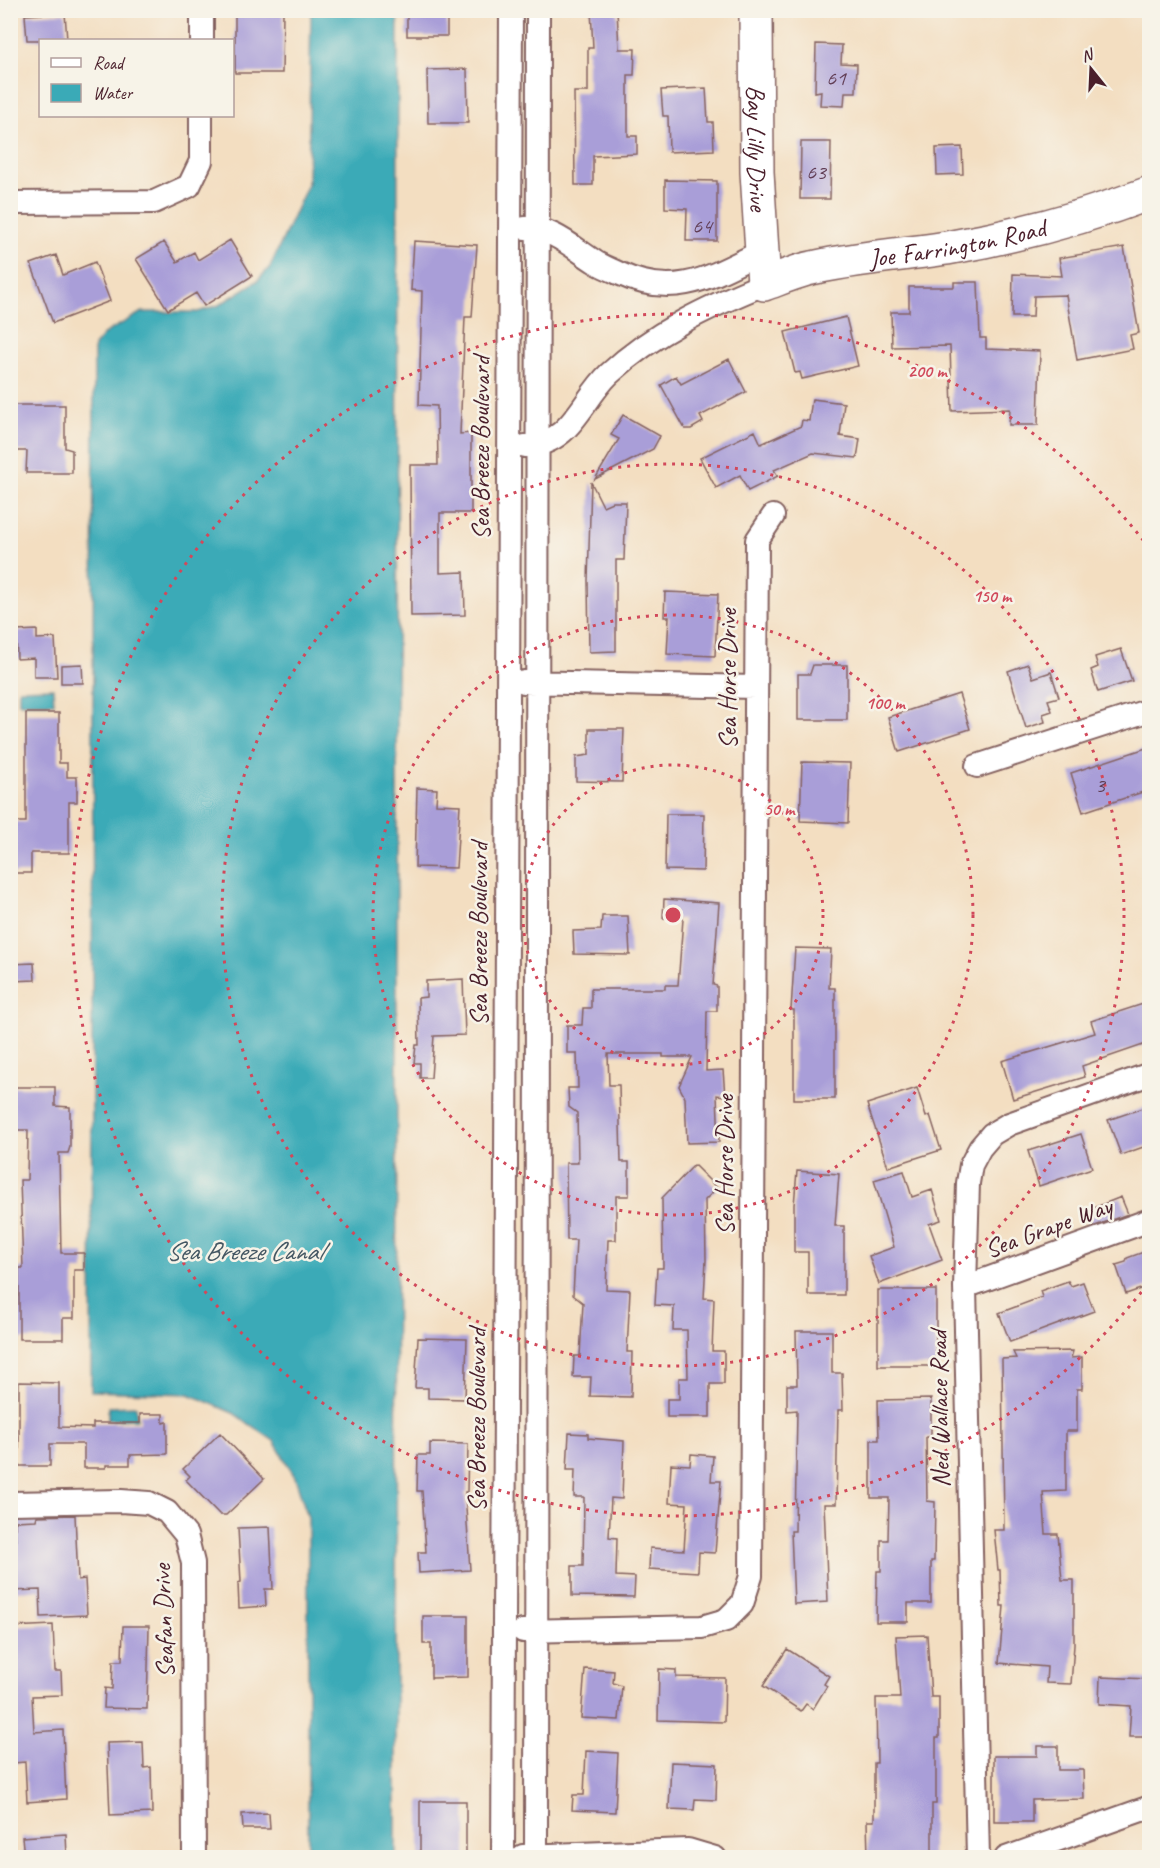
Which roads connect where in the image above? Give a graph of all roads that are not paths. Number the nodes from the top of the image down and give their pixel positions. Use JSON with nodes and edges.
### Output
{"nodes":[{"id":1,"x":202,"y":10,"type":"edge"},
{"id":2,"x":511,"y":10,"type":"edge"},
{"id":3,"x":538,"y":10,"type":"edge"},
{"id":4,"x":756,"y":10,"type":"edge"},
{"id":5,"x":202,"y":39,"type":"edge"},
{"id":6,"x":201,"y":117,"type":"edge"},
{"id":7,"x":1149,"y":193,"type":"edge"},
{"id":8,"x":10,"y":202,"type":"edge"},
{"id":9,"x":510,"y":228,"type":"junction"},
{"id":10,"x":538,"y":228,"type":"junction"},
{"id":11,"x":761,"y":252,"type":"junction"},
{"id":12,"x":764,"y":284,"type":"junction"},
{"id":13,"x":681,"y":285,"type":"junction"},
{"id":14,"x":688,"y":318,"type":"junction"},
{"id":15,"x":538,"y":446,"type":"junction"},
{"id":16,"x":509,"y":447,"type":"junction"},
{"id":17,"x":773,"y":516,"type":"dead end"},
{"id":18,"x":508,"y":682,"type":"junction"},
{"id":19,"x":538,"y":682,"type":"junction"},
{"id":20,"x":755,"y":687,"type":"junction"},
{"id":21,"x":1149,"y":710,"type":"edge"},
{"id":22,"x":977,"y":766,"type":"dead end"},
{"id":23,"x":1149,"y":1074,"type":"edge"},
{"id":24,"x":1149,"y":1220,"type":"edge"},
{"id":25,"x":965,"y":1287,"type":"junction"},
{"id":26,"x":10,"y":1503,"type":"edge"},
{"id":27,"x":504,"y":1630,"type":"junction"},
{"id":28,"x":536,"y":1631,"type":"junction"},
{"id":29,"x":1149,"y":1807,"type":"edge"},
{"id":30,"x":503,"y":1856,"type":"edge"},
{"id":31,"x":194,"y":1857,"type":"edge"},
{"id":32,"x":536,"y":1857,"type":"edge"},
{"id":33,"x":715,"y":1857,"type":"edge"},
{"id":34,"x":978,"y":1857,"type":"edge"},
{"id":35,"x":1006,"y":1857,"type":"edge"}],
"edges":[{"from":1,"to":5,"type":"street"},
{"from":2,"to":9,"type":"street","name":"Sea Breeze Boulevard"},
{"from":3,"to":10,"type":"street"},
{"from":4,"to":11,"type":"main road","name":"Bay Lilly Drive"},
{"from":6,"to":8,"type":"street"},
{"from":7,"to":12,"type":"main road","name":"Joe Farrington Road"},
{"from":9,"to":10,"type":"street"},
{"from":9,"to":16,"type":"street","name":"Sea Breeze Boulevard"},
{"from":10,"to":13,"type":"street"},
{"from":10,"to":15,"type":"street"},
{"from":11,"to":12,"type":"main road","name":"Bay Lilly Drive"},
{"from":11,"to":13,"type":"street"},
{"from":12,"to":14,"type":"street"},
{"from":13,"to":14,"type":"street"},
{"from":14,"to":15,"type":"street"},
{"from":15,"to":16,"type":"street"},
{"from":15,"to":19,"type":"street"},
{"from":16,"to":18,"type":"street","name":"Sea Breeze Boulevard"},
{"from":17,"to":20,"type":"street","name":"Sea Horse Drive"},
{"from":18,"to":19,"type":"street"},
{"from":18,"to":27,"type":"street","name":"Sea Breeze Boulevard"},
{"from":19,"to":20,"type":"street"},
{"from":19,"to":28,"type":"street"},
{"from":20,"to":28,"type":"street","name":"Sea Horse Drive"},
{"from":21,"to":22,"type":"street"},
{"from":23,"to":25,"type":"street","name":"Ned Wallace Road"},
{"from":24,"to":25,"type":"street","name":"Sea Grape Way"},
{"from":25,"to":34,"type":"street","name":"Ned Wallace Road"},
{"from":26,"to":31,"type":"street","name":"Seafan Drive"},
{"from":27,"to":28,"type":"street","name":"Sea Horse Drive"},
{"from":27,"to":30,"type":"street","name":"Sea Breeze Boulevard"},
{"from":28,"to":32,"type":"street"},
{"from":29,"to":35,"type":"street"},
{"from":30,"to":32,"type":"street"},
{"from":32,"to":33,"type":"street"}]}
